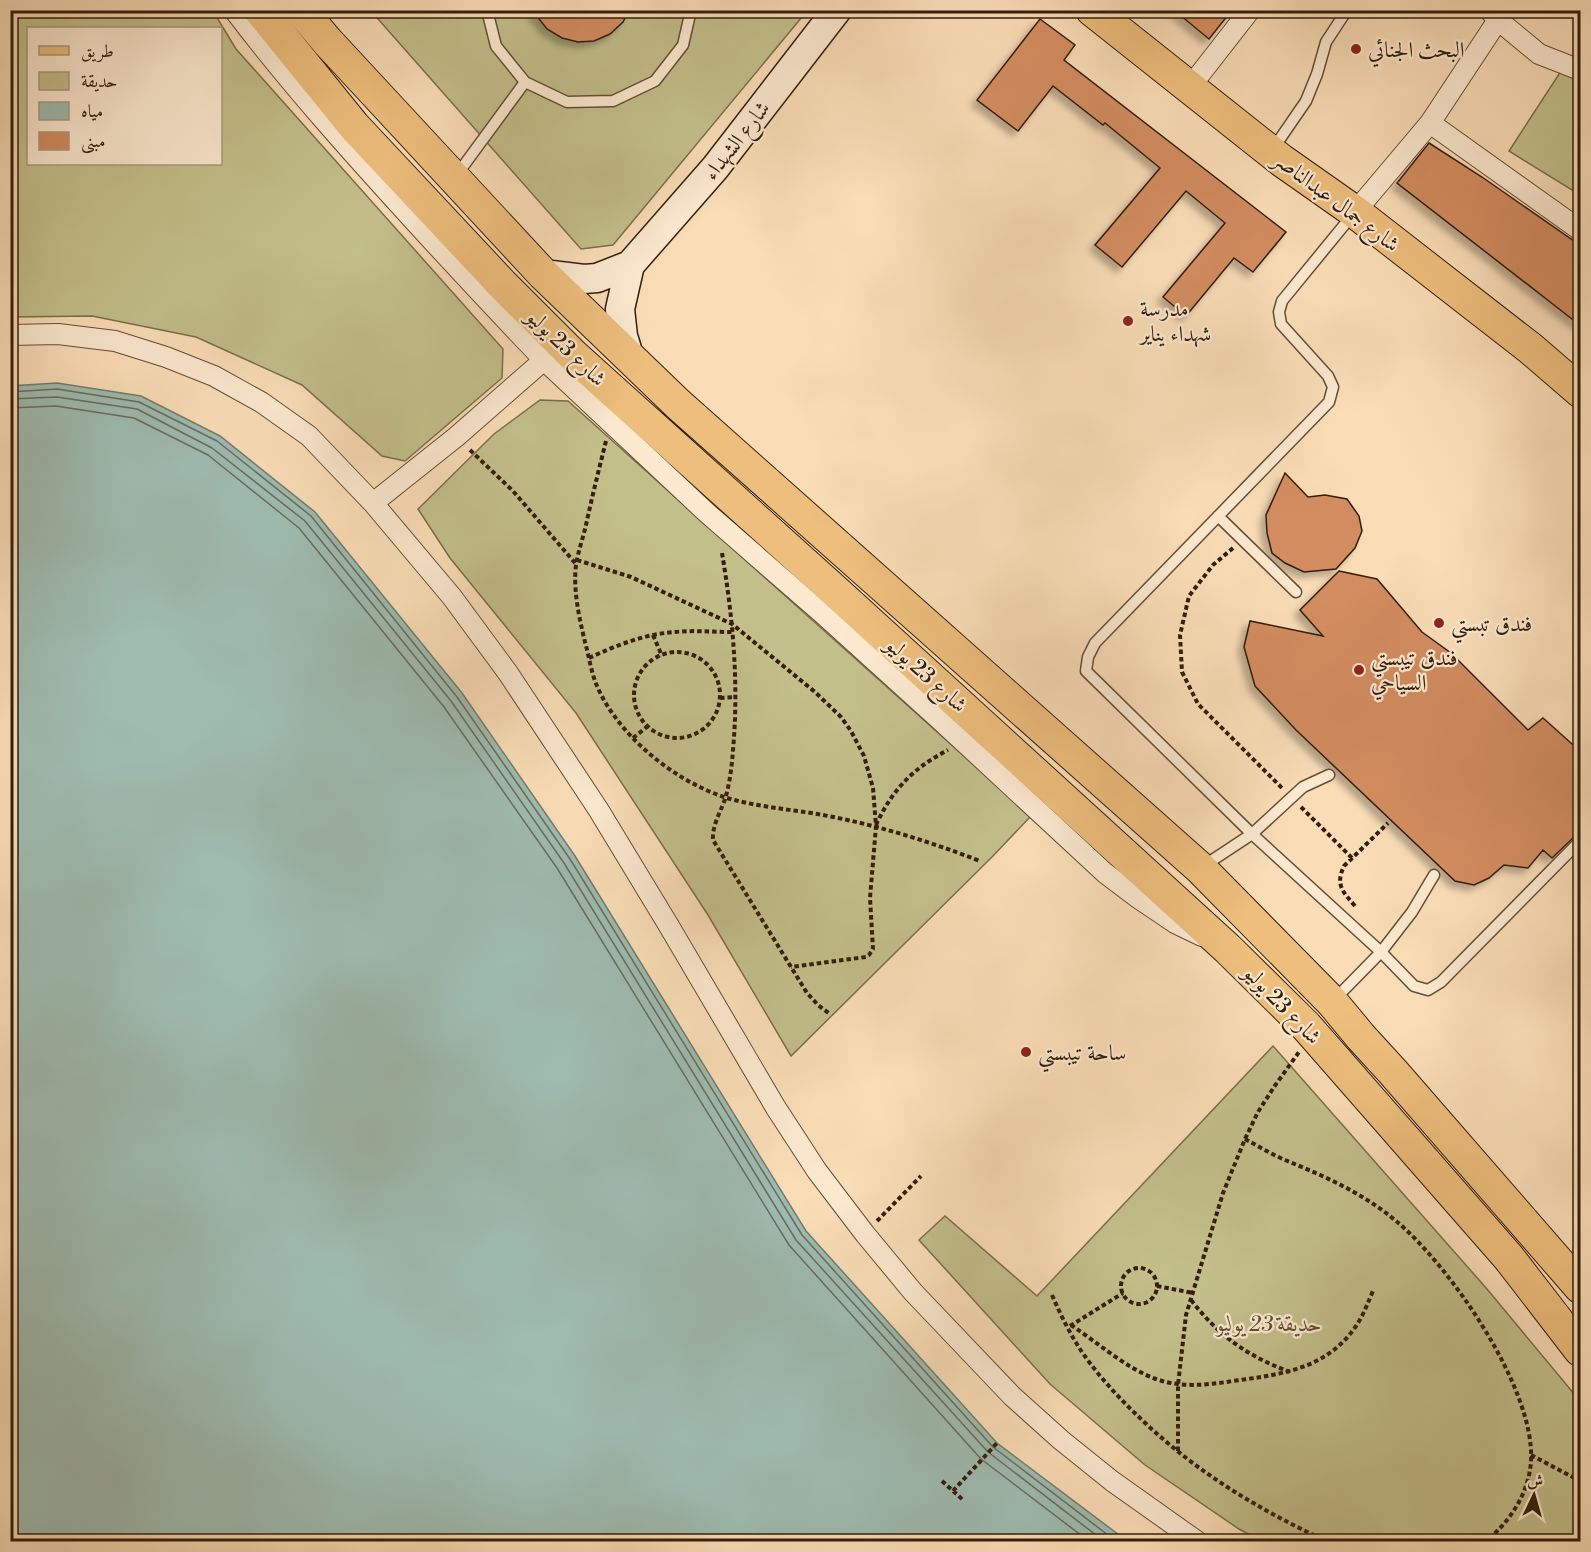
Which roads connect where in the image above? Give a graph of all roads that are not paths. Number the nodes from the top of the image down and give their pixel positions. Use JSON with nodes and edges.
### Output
{"nodes":[{"id":1,"x":234,"y":10,"type":"edge"},
{"id":2,"x":260,"y":10,"type":"edge"},
{"id":3,"x":301,"y":10,"type":"edge"},
{"id":4,"x":487,"y":10,"type":"edge"},
{"id":5,"x":691,"y":10,"type":"edge"},
{"id":6,"x":837,"y":10,"type":"edge"},
{"id":7,"x":1250,"y":10,"type":"edge"},
{"id":8,"x":1347,"y":10,"type":"edge"},
{"id":9,"x":1494,"y":15,"type":"edge"},
{"id":10,"x":1105,"y":17,"type":"edge"},
{"id":11,"x":1581,"y":70,"type":"edge"},
{"id":12,"x":525,"y":82,"type":"junction"},
{"id":13,"x":1190,"y":87,"type":"junction"},
{"id":14,"x":1430,"y":123,"type":"junction"},
{"id":15,"x":1271,"y":152,"type":"junction"},
{"id":16,"x":454,"y":179,"type":"junction"},
{"id":17,"x":1354,"y":212,"type":"junction"},
{"id":18,"x":1581,"y":230,"type":"edge"},
{"id":19,"x":630,"y":265,"type":"junction"},
{"id":20,"x":543,"y":274,"type":"junction"},
{"id":21,"x":10,"y":334,"type":"edge"},
{"id":22,"x":630,"y":359,"type":"junction"},
{"id":23,"x":544,"y":360,"type":"junction"},
{"id":24,"x":1581,"y":392,"type":"edge"},
{"id":25,"x":704,"y":491,"type":"junction"},
{"id":26,"x":373,"y":503,"type":"junction"},
{"id":27,"x":1218,"y":516,"type":"junction"},
{"id":28,"x":1296,"y":592,"type":"dead end"},
{"id":29,"x":1329,"y":775,"type":"dead end"},
{"id":30,"x":1252,"y":834,"type":"junction"},
{"id":31,"x":1581,"y":841,"type":"edge"},
{"id":32,"x":1200,"y":868,"type":"junction"},
{"id":33,"x":1434,"y":875,"type":"dead end"},
{"id":34,"x":1228,"y":949,"type":"junction"},
{"id":35,"x":1381,"y":952,"type":"junction"},
{"id":36,"x":1332,"y":1002,"type":"junction"},
{"id":37,"x":1309,"y":1030,"type":"junction"},
{"id":38,"x":1581,"y":1287,"type":"edge"},
{"id":39,"x":1581,"y":1350,"type":"edge"},
{"id":40,"x":1198,"y":1542,"type":"edge"}],
"edges":[{"from":1,"to":23,"type":"street"},
{"from":2,"to":25,"type":"main road","name":"شارع 23 يوليو"},
{"from":3,"to":16,"type":"main road","name":"شارع 23 يوليو"},
{"from":4,"to":12,"type":"lane"},
{"from":5,"to":12,"type":"lane"},
{"from":6,"to":19,"type":"street","name":"شارع الشهداء"},
{"from":7,"to":13,"type":"street"},
{"from":8,"to":15,"type":"lane"},
{"from":9,"to":11,"type":"street"},
{"from":9,"to":14,"type":"street"},
{"from":10,"to":13,"type":"main road","name":"شارع جمال عبدالناصر"},
{"from":12,"to":16,"type":"lane"},
{"from":13,"to":15,"type":"main road","name":"شارع جمال عبدالناصر"},
{"from":14,"to":17,"type":"street"},
{"from":14,"to":18,"type":"street"},
{"from":15,"to":17,"type":"main road","name":"شارع جمال عبدالناصر"},
{"from":16,"to":20,"type":"main road","name":"شارع 23 يوليو"},
{"from":17,"to":24,"type":"main road","name":"شارع جمال عبدالناصر"},
{"from":17,"to":27,"type":"lane"},
{"from":19,"to":20,"type":"street","name":"شارع الشهداء"},
{"from":19,"to":22,"type":"street","name":"شارع الشهداء"},
{"from":20,"to":22,"type":"main road","name":"شارع 23 يوليو"},
{"from":21,"to":26,"type":"street"},
{"from":22,"to":32,"type":"main road","name":"شارع 23 يوليو"},
{"from":23,"to":25,"type":"street"},
{"from":23,"to":26,"type":"street"},
{"from":25,"to":34,"type":"main road","name":"شارع 23 يوليو"},
{"from":25,"to":34,"type":"street"},
{"from":26,"to":40,"type":"street"},
{"from":27,"to":28,"type":"lane"},
{"from":27,"to":30,"type":"lane"},
{"from":29,"to":30,"type":"lane"},
{"from":30,"to":32,"type":"lane"},
{"from":30,"to":35,"type":"lane"},
{"from":31,"to":35,"type":"lane"},
{"from":32,"to":36,"type":"main road","name":"شارع 23 يوليو"},
{"from":33,"to":35,"type":"lane"},
{"from":34,"to":37,"type":"main road","name":"شارع 23 يوليو"},
{"from":35,"to":36,"type":"lane"},
{"from":36,"to":37,"type":"main road"},
{"from":36,"to":38,"type":"main road","name":"شارع 23 يوليو"},
{"from":37,"to":39,"type":"main road","name":"شارع 23 يوليو"}]}
